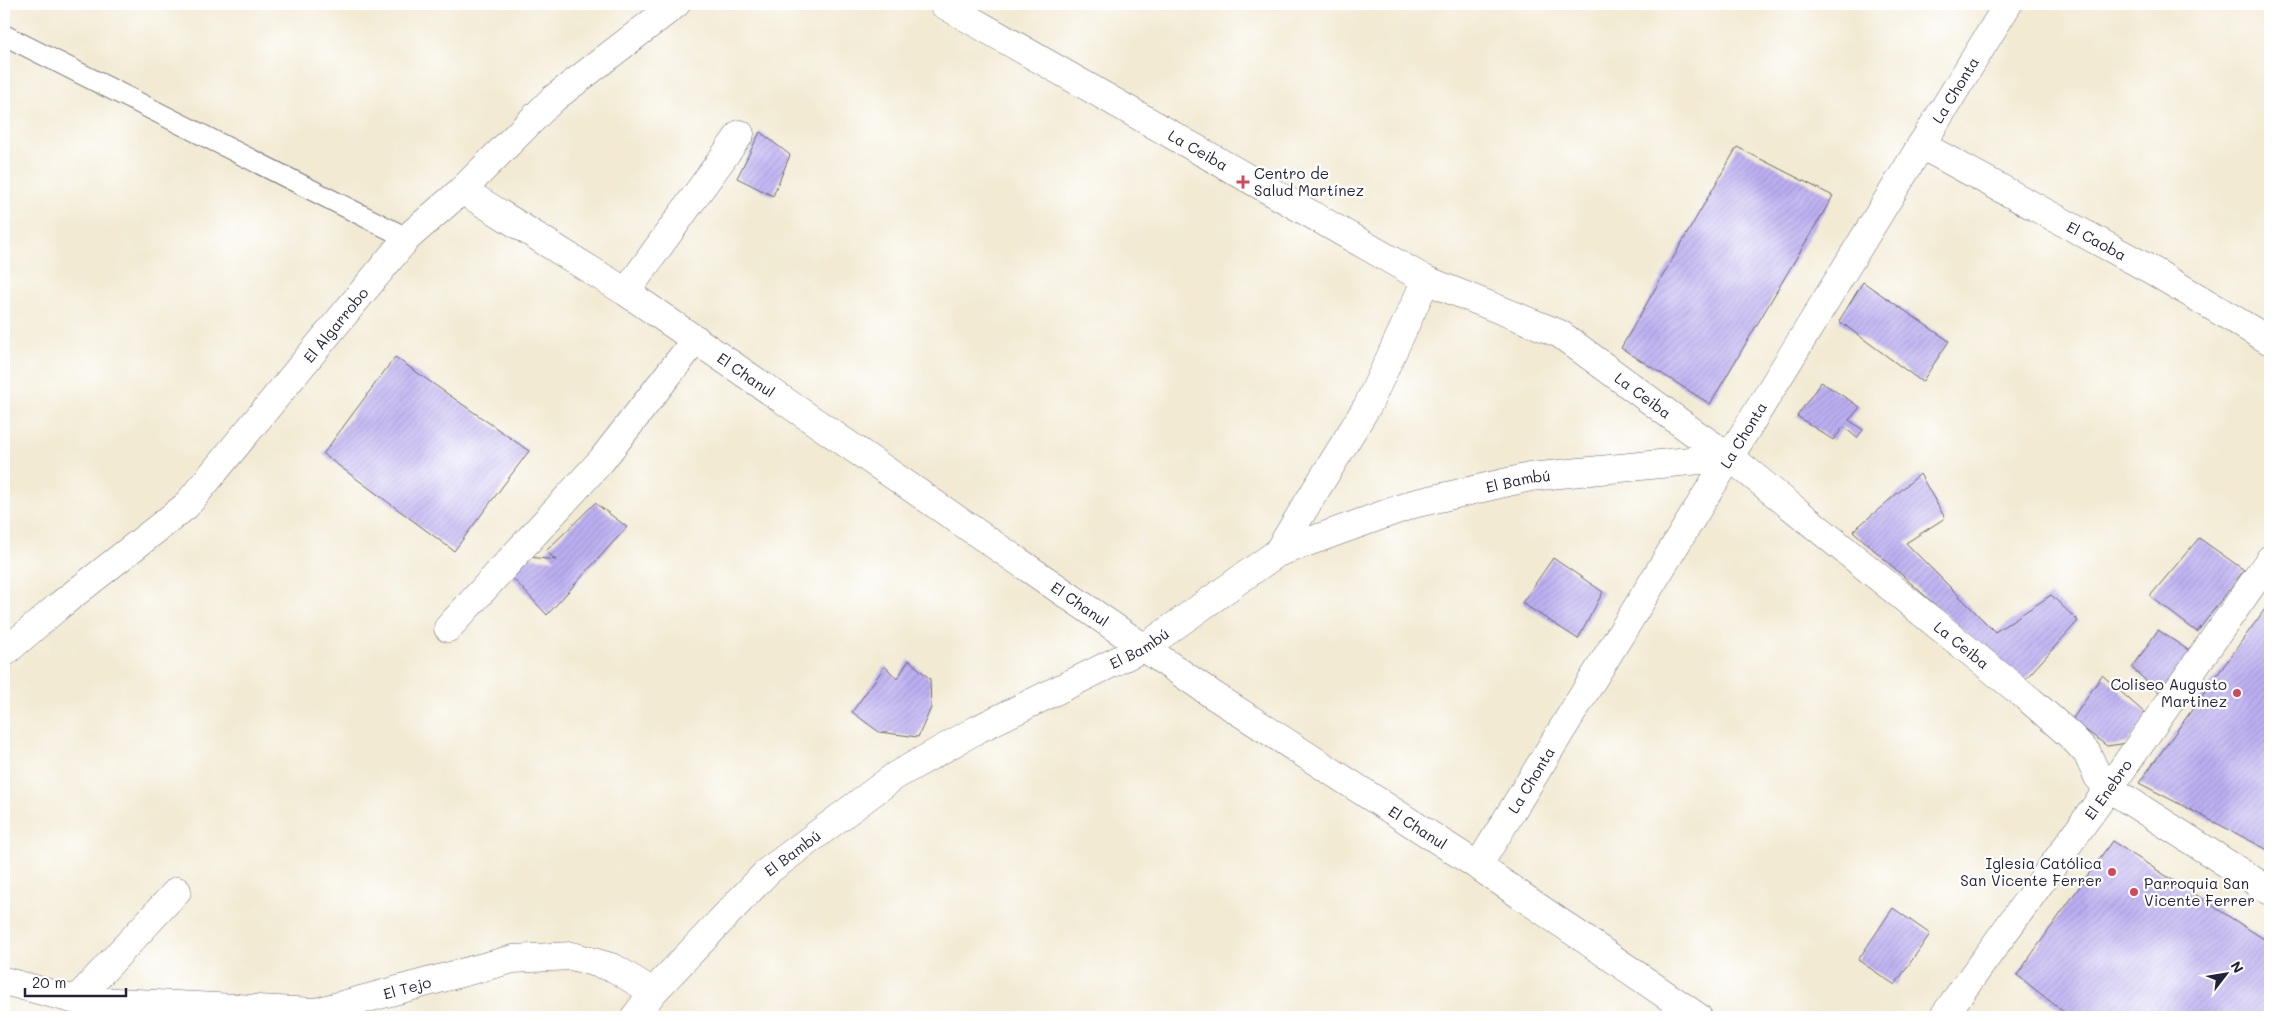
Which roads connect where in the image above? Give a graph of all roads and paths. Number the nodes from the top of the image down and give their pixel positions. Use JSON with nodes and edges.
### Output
{"nodes":[{"id":1,"x":676,"y":4,"type":"edge"},
{"id":2,"x":943,"y":4,"type":"edge"},
{"id":3,"x":2008,"y":4,"type":"edge"},
{"id":4,"x":4,"y":35,"type":"edge"},
{"id":5,"x":740,"y":134,"type":"dead end"},
{"id":6,"x":1921,"y":145,"type":"junction"},
{"id":7,"x":462,"y":190,"type":"junction"},
{"id":8,"x":407,"y":238,"type":"junction"},
{"id":9,"x":1426,"y":280,"type":"junction"},
{"id":10,"x":626,"y":292,"type":"junction"},
{"id":11,"x":696,"y":339,"type":"junction"},
{"id":12,"x":2270,"y":341,"type":"edge"},
{"id":13,"x":1730,"y":457,"type":"junction"},
{"id":14,"x":1277,"y":553,"type":"junction"},
{"id":15,"x":2270,"y":559,"type":"edge"},
{"id":16,"x":448,"y":628,"type":"dead end"},
{"id":17,"x":1145,"y":647,"type":"junction"},
{"id":18,"x":4,"y":653,"type":"edge"},
{"id":19,"x":2109,"y":788,"type":"junction"},
{"id":20,"x":1478,"y":866,"type":"junction"},
{"id":21,"x":177,"y":891,"type":"dead end"},
{"id":22,"x":2270,"y":891,"type":"edge"},
{"id":23,"x":4,"y":981,"type":"edge"},
{"id":24,"x":653,"y":992,"type":"junction"},
{"id":25,"x":76,"y":1000,"type":"junction"},
{"id":26,"x":207,"y":1012,"type":"edge"},
{"id":27,"x":634,"y":1017,"type":"edge"},
{"id":28,"x":1698,"y":1017,"type":"edge"},
{"id":29,"x":1943,"y":1017,"type":"edge"}],
"edges":[{"from":1,"to":7,"type":"street","name":"El Algarrobo"},
{"from":2,"to":9,"type":"street","name":"La Ceiba"},
{"from":3,"to":6,"type":"street","name":"La Chonta"},
{"from":4,"to":8,"type":"lane"},
{"from":5,"to":10,"type":"street"},
{"from":6,"to":12,"type":"street","name":"El Caoba"},
{"from":6,"to":13,"type":"street","name":"La Chonta"},
{"from":7,"to":8,"type":"street","name":"El Algarrobo"},
{"from":7,"to":10,"type":"street","name":"El Chanul"},
{"from":8,"to":18,"type":"street","name":"El Algarrobo"},
{"from":9,"to":13,"type":"street","name":"La Ceiba"},
{"from":9,"to":14,"type":"street"},
{"from":10,"to":11,"type":"street","name":"El Chanul"},
{"from":11,"to":16,"type":"street"},
{"from":11,"to":17,"type":"street","name":"El Chanul"},
{"from":13,"to":14,"type":"street","name":"El Bambú"},
{"from":13,"to":19,"type":"street","name":"La Ceiba"},
{"from":13,"to":20,"type":"street","name":"La Chonta"},
{"from":14,"to":17,"type":"street","name":"El Bambú"},
{"from":15,"to":19,"type":"street","name":"El Enebro"},
{"from":17,"to":20,"type":"street","name":"El Chanul"},
{"from":17,"to":24,"type":"street","name":"El Bambú"},
{"from":19,"to":22,"type":"street","name":"La Ceiba"},
{"from":19,"to":29,"type":"street","name":"El Enebro"},
{"from":20,"to":28,"type":"street","name":"El Chanul"},
{"from":21,"to":25,"type":"street"},
{"from":23,"to":25,"type":"street","name":"El Tejo"},
{"from":24,"to":26,"type":"street","name":"El Tejo"},
{"from":24,"to":27,"type":"street","name":"El Bambú"},
{"from":25,"to":26,"type":"street","name":"El Tejo"}]}
